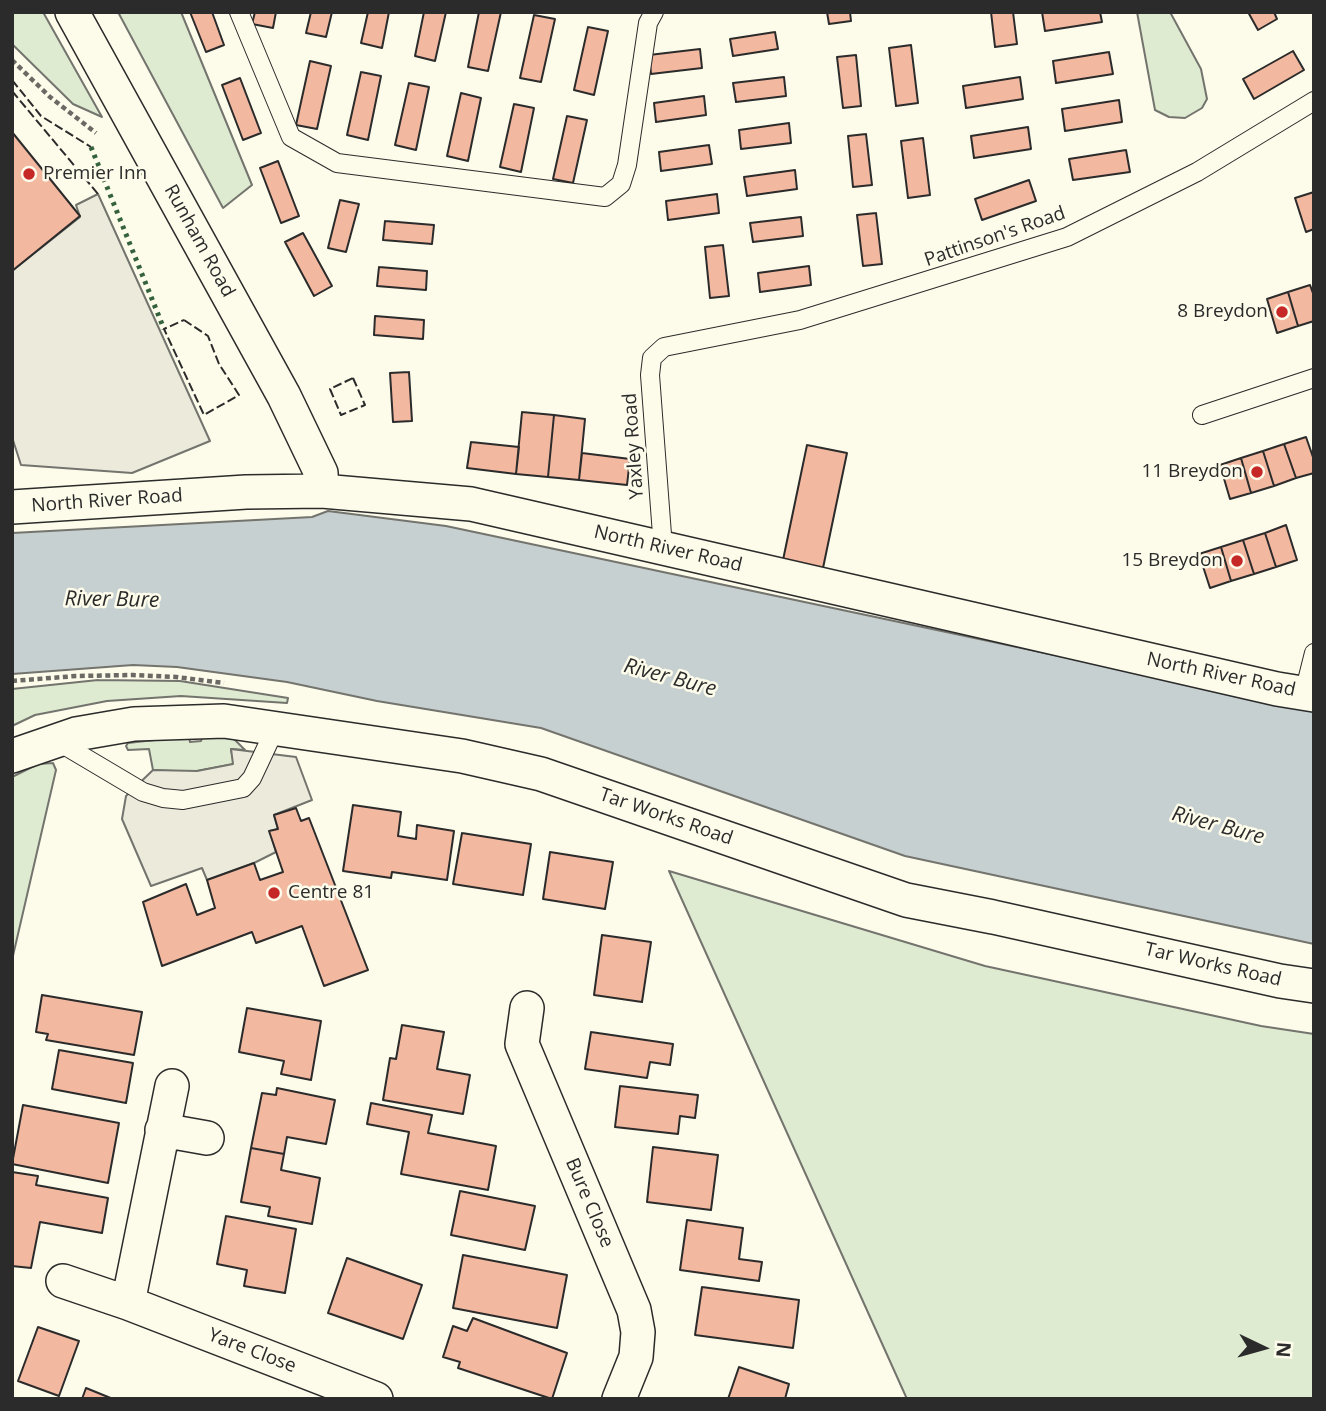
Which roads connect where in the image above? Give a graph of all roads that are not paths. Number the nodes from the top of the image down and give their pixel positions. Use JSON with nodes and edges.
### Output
{"nodes":[{"id":1,"x":72,"y":12,"type":"edge"},
{"id":2,"x":239,"y":12,"type":"edge"},
{"id":3,"x":654,"y":12,"type":"edge"},
{"id":4,"x":1314,"y":101,"type":"edge"},
{"id":5,"x":664,"y":346,"type":"joint"},
{"id":6,"x":1314,"y":378,"type":"edge"},
{"id":7,"x":1202,"y":415,"type":"dead end"},
{"id":8,"x":322,"y":491,"type":"junction"},
{"id":9,"x":12,"y":507,"type":"edge"},
{"id":10,"x":663,"y":548,"type":"junction"},
{"id":11,"x":1314,"y":653,"type":"edge"},
{"id":12,"x":1309,"y":694,"type":"edge"},
{"id":13,"x":275,"y":729,"type":"junction"},
{"id":14,"x":57,"y":741,"type":"junction"},
{"id":15,"x":12,"y":756,"type":"edge"},
{"id":16,"x":1314,"y":986,"type":"edge"},
{"id":17,"x":527,"y":1007,"type":"dead end"},
{"id":18,"x":172,"y":1086,"type":"dead end"},
{"id":19,"x":162,"y":1130,"type":"junction"},
{"id":20,"x":207,"y":1138,"type":"dead end"},
{"id":21,"x":63,"y":1281,"type":"dead end"},
{"id":22,"x":128,"y":1303,"type":"junction"},
{"id":23,"x":376,"y":1399,"type":"edge"},
{"id":24,"x":619,"y":1399,"type":"edge"}],
"edges":[{"from":1,"to":8,"type":"street","name":"Runham Road"},
{"from":2,"to":3,"type":"lane"},
{"from":4,"to":5,"type":"lane","name":"Pattinson's Road"},
{"from":5,"to":10,"type":"lane","name":"Yaxley Road"},
{"from":6,"to":7,"type":"lane"},
{"from":8,"to":9,"type":"street","name":"North River Road"},
{"from":8,"to":10,"type":"street","name":"North River Road"},
{"from":10,"to":12,"type":"street","name":"North River Road"},
{"from":11,"to":12,"type":"lane"},
{"from":13,"to":14,"type":"street","name":"Tar Works Road"},
{"from":13,"to":14,"type":"lane"},
{"from":13,"to":16,"type":"street","name":"Tar Works Road"},
{"from":14,"to":15,"type":"street","name":"Tar Works Road"},
{"from":17,"to":24,"type":"street","name":"Bure Close"},
{"from":18,"to":19,"type":"street"},
{"from":19,"to":20,"type":"street"},
{"from":19,"to":22,"type":"street"},
{"from":21,"to":22,"type":"street","name":"Yare Close"},
{"from":22,"to":23,"type":"street","name":"Yare Close"}]}
